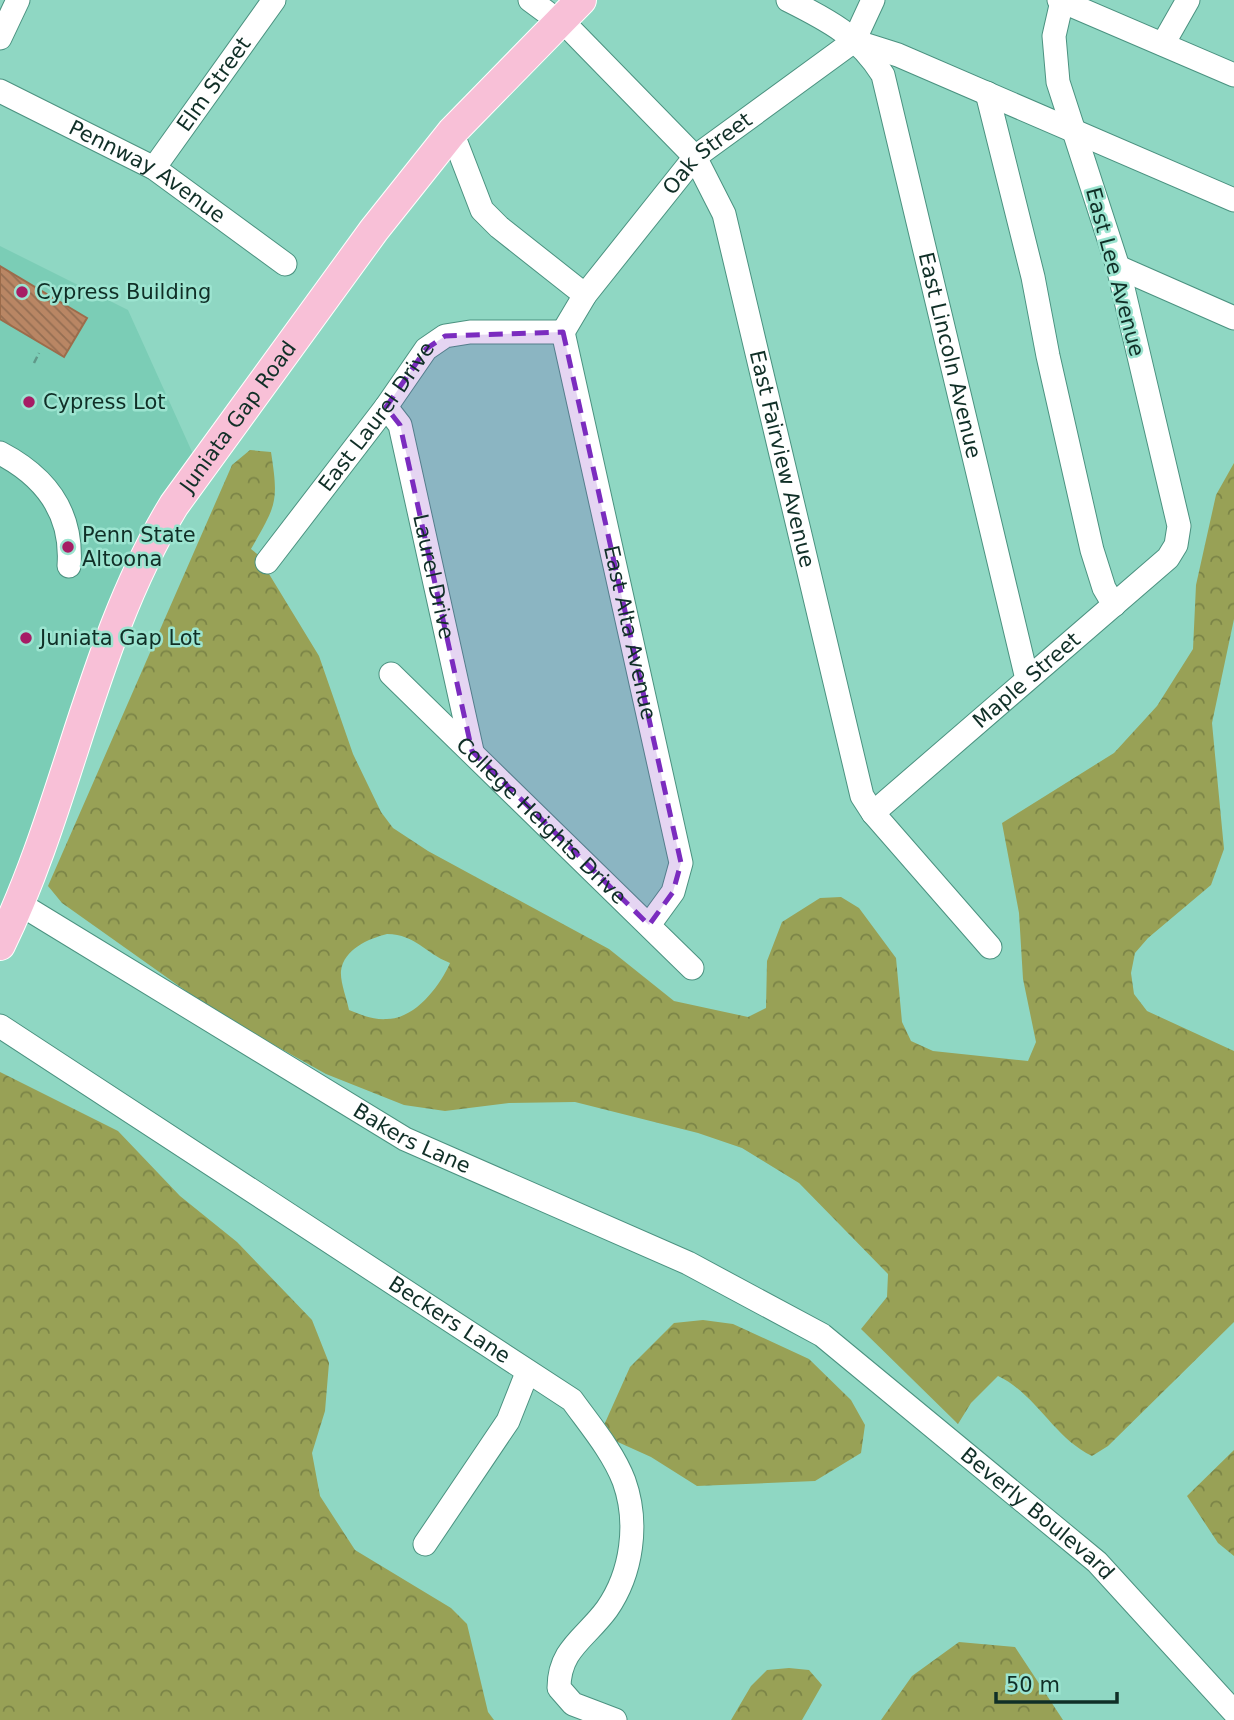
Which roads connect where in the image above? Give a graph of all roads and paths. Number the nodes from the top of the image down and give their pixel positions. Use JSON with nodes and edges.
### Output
{"nodes":[{"id":1,"x":18,"y":0,"type":"edge"},
{"id":2,"x":274,"y":0,"type":"edge"},
{"id":3,"x":530,"y":0,"type":"edge"},
{"id":4,"x":581,"y":0,"type":"edge"},
{"id":5,"x":788,"y":0,"type":"edge"},
{"id":6,"x":873,"y":0,"type":"edge"},
{"id":7,"x":1188,"y":0,"type":"edge"},
{"id":8,"x":1060,"y":1,"type":"edge"},
{"id":9,"x":559,"y":21,"type":"junction"},
{"id":10,"x":0,"y":38,"type":"edge"},
{"id":11,"x":854,"y":41,"type":"junction"},
{"id":12,"x":1163,"y":44,"type":"junction"},
{"id":13,"x":1234,"y":75,"type":"edge"},
{"id":14,"x":0,"y":91,"type":"edge"},
{"id":15,"x":987,"y":93,"type":"junction"},
{"id":16,"x":1074,"y":131,"type":"junction"},
{"id":17,"x":452,"y":132,"type":"junction"},
{"id":18,"x":695,"y":157,"type":"junction"},
{"id":19,"x":154,"y":167,"type":"junction"},
{"id":20,"x":1234,"y":200,"type":"edge"},
{"id":21,"x":285,"y":264,"type":"dead end"},
{"id":22,"x":1118,"y":267,"type":"junction"},
{"id":23,"x":585,"y":295,"type":"junction"},
{"id":24,"x":1234,"y":318,"type":"edge"},
{"id":25,"x":563,"y":332,"type":"junction"},
{"id":26,"x":39,"y":353,"type":"dead end"},
{"id":27,"x":34,"y":363,"type":"dead end"},
{"id":28,"x":386,"y":407,"type":"junction"},
{"id":29,"x":0,"y":453,"type":"edge"},
{"id":30,"x":1176,"y":545,"type":"joint"},
{"id":31,"x":267,"y":562,"type":"dead end"},
{"id":32,"x":69,"y":566,"type":"dead end"},
{"id":33,"x":1114,"y":605,"type":"junction"},
{"id":34,"x":391,"y":674,"type":"dead end"},
{"id":35,"x":1027,"y":679,"type":"junction"},
{"id":36,"x":472,"y":751,"type":"junction"},
{"id":37,"x":873,"y":813,"type":"junction"},
{"id":38,"x":20,"y":904,"type":"junction"},
{"id":39,"x":649,"y":925,"type":"junction"},
{"id":40,"x":0,"y":945,"type":"edge"},
{"id":41,"x":990,"y":947,"type":"dead end"},
{"id":42,"x":692,"y":968,"type":"dead end"},
{"id":43,"x":0,"y":1026,"type":"edge"},
{"id":44,"x":822,"y":1335,"type":"joint"},
{"id":45,"x":527,"y":1373,"type":"junction"},
{"id":46,"x":425,"y":1544,"type":"dead end"},
{"id":47,"x":1234,"y":1712,"type":"edge"},
{"id":48,"x":615,"y":1720,"type":"edge"}],
"edges":[{"from":1,"to":10,"type":"street"},
{"from":2,"to":19,"type":"street","name":"Elm Street"},
{"from":3,"to":9,"type":"street","name":"East Fairview Avenue"},
{"from":4,"to":9,"type":"main road","name":"Juniata Gap Road"},
{"from":5,"to":11,"type":"street"},
{"from":6,"to":11,"type":"street","name":"Oak Street"},
{"from":7,"to":12,"type":"street"},
{"from":8,"to":12,"type":"street"},
{"from":8,"to":16,"type":"street","name":"East Lee Avenue"},
{"from":9,"to":17,"type":"main road","name":"Juniata Gap Road"},
{"from":9,"to":18,"type":"street","name":"East Fairview Avenue"},
{"from":11,"to":15,"type":"street"},
{"from":11,"to":18,"type":"street","name":"Oak Street"},
{"from":11,"to":35,"type":"street","name":"East Lincoln Avenue"},
{"from":12,"to":13,"type":"street"},
{"from":14,"to":19,"type":"street","name":"Pennway Avenue"},
{"from":15,"to":16,"type":"street"},
{"from":15,"to":33,"type":"street"},
{"from":16,"to":20,"type":"street"},
{"from":16,"to":22,"type":"street","name":"East Lee Avenue"},
{"from":17,"to":23,"type":"street"},
{"from":17,"to":38,"type":"main road","name":"Juniata Gap Road"},
{"from":18,"to":23,"type":"street","name":"Oak Street"},
{"from":18,"to":37,"type":"street","name":"East Fairview Avenue"},
{"from":19,"to":21,"type":"street","name":"Pennway Avenue"},
{"from":22,"to":24,"type":"street"},
{"from":22,"to":30,"type":"street","name":"East Lee Avenue"},
{"from":23,"to":25,"type":"street","name":"Oak Street"},
{"from":25,"to":28,"type":"street","name":"East Laurel Drive"},
{"from":25,"to":39,"type":"street","name":"East Alta Avenue"},
{"from":26,"to":27,"type":"path"},
{"from":28,"to":31,"type":"street","name":"East Laurel Drive"},
{"from":28,"to":36,"type":"street","name":"Laurel Drive"},
{"from":29,"to":32,"type":"street"},
{"from":30,"to":33,"type":"street","name":"Maple Street"},
{"from":33,"to":35,"type":"street","name":"Maple Street"},
{"from":34,"to":36,"type":"street","name":"College Heights Drive"},
{"from":35,"to":37,"type":"street","name":"Maple Street"},
{"from":36,"to":39,"type":"street","name":"College Heights Drive"},
{"from":37,"to":41,"type":"street","name":"East Fairview Avenue"},
{"from":38,"to":40,"type":"main road","name":"Juniata Gap Road"},
{"from":38,"to":44,"type":"street","name":"Bakers Lane"},
{"from":39,"to":42,"type":"street","name":"College Heights Drive"},
{"from":43,"to":45,"type":"street","name":"Beckers Lane"},
{"from":44,"to":47,"type":"street","name":"Beverly Boulevard"},
{"from":45,"to":46,"type":"street"},
{"from":45,"to":48,"type":"street","name":"Beckers Lane"}]}
